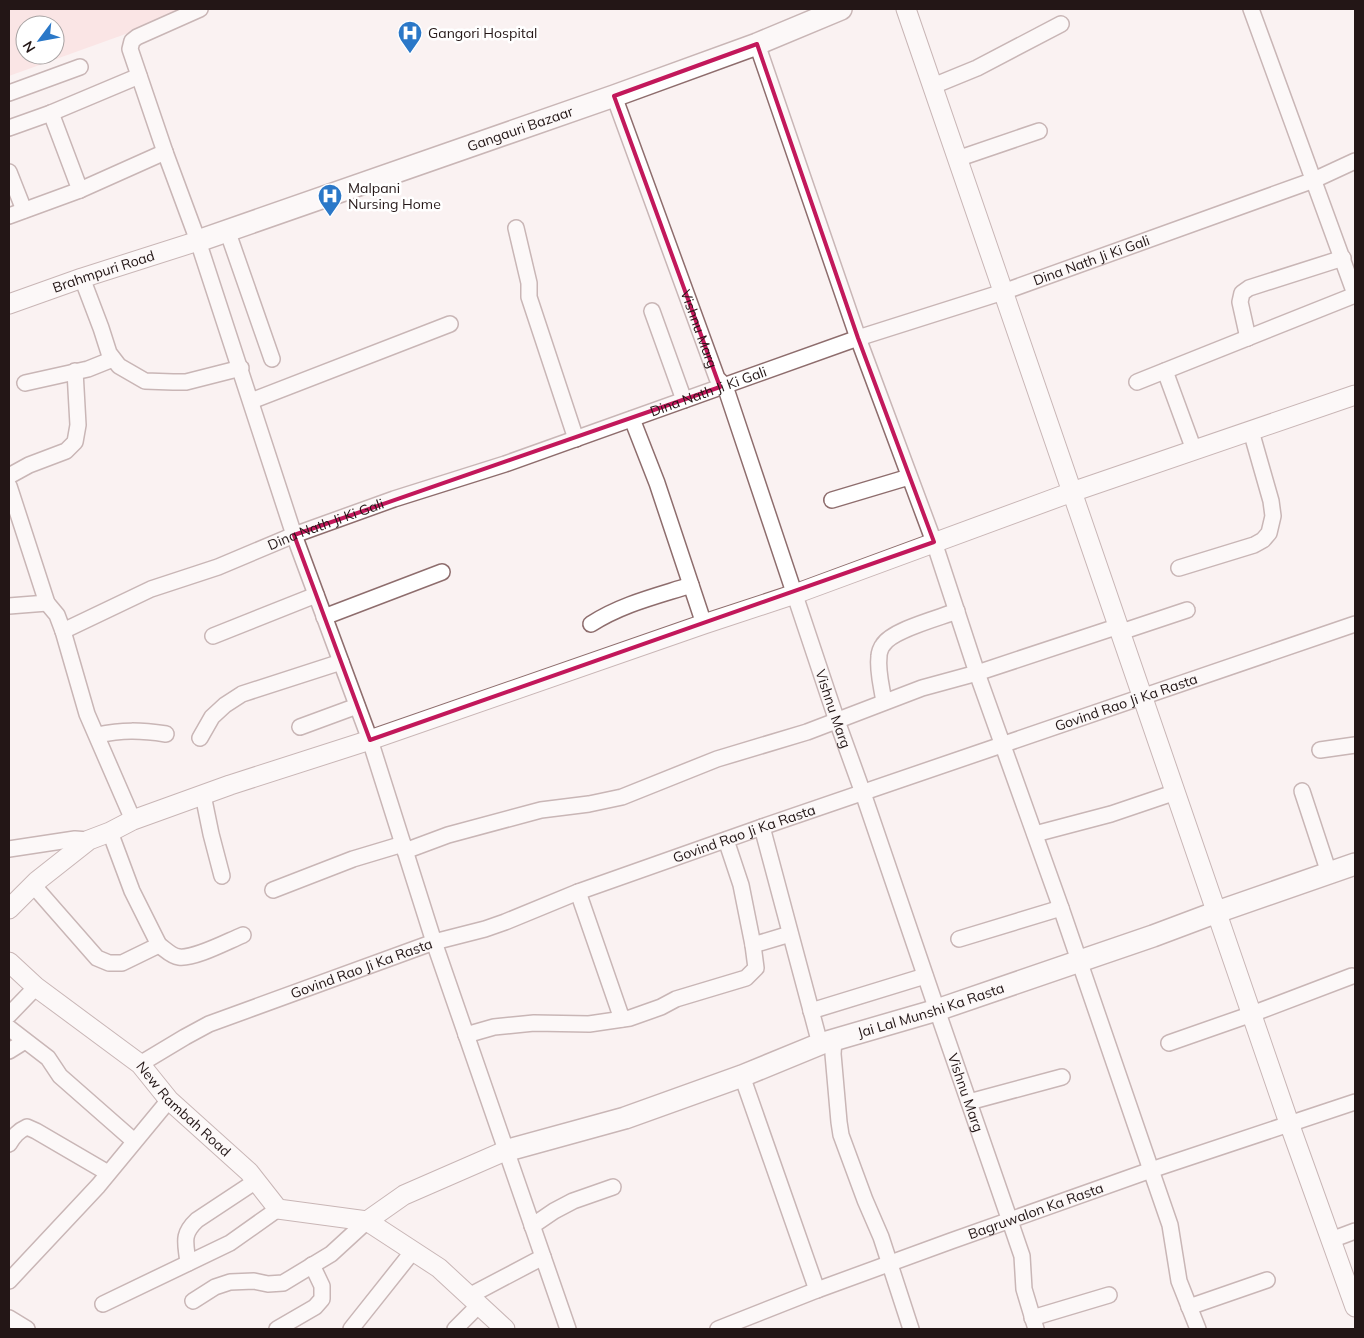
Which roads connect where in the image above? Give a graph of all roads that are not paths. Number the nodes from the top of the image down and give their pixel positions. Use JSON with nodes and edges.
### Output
{"nodes":[{"id":1,"x":200,"y":9,"type":"edge"},
{"id":2,"x":841,"y":9,"type":"edge"},
{"id":3,"x":906,"y":9,"type":"edge"},
{"id":4,"x":1251,"y":9,"type":"edge"},
{"id":5,"x":1061,"y":24,"type":"dead end"},
{"id":6,"x":757,"y":44,"type":"junction"},
{"id":7,"x":80,"y":68,"type":"dead end"},
{"id":8,"x":139,"y":76,"type":"junction"},
{"id":9,"x":933,"y":86,"type":"junction"},
{"id":10,"x":9,"y":93,"type":"edge"},
{"id":11,"x":614,"y":96,"type":"junction"},
{"id":12,"x":51,"y":113,"type":"junction"},
{"id":13,"x":9,"y":128,"type":"edge"},
{"id":14,"x":1038,"y":131,"type":"dead end"},
{"id":15,"x":165,"y":152,"type":"junction"},
{"id":16,"x":958,"y":159,"type":"junction"},
{"id":17,"x":1355,"y":161,"type":"edge"},
{"id":18,"x":9,"y":172,"type":"edge"},
{"id":19,"x":1314,"y":180,"type":"junction"},
{"id":20,"x":80,"y":190,"type":"junction"},
{"id":21,"x":24,"y":210,"type":"junction"},
{"id":22,"x":9,"y":216,"type":"edge"},
{"id":23,"x":516,"y":228,"type":"dead end"},
{"id":24,"x":227,"y":230,"type":"junction"},
{"id":25,"x":198,"y":241,"type":"junction"},
{"id":26,"x":1343,"y":258,"type":"junction"},
{"id":27,"x":82,"y":278,"type":"junction"},
{"id":28,"x":1003,"y":292,"type":"junction"},
{"id":29,"x":1355,"y":295,"type":"edge"},
{"id":30,"x":9,"y":304,"type":"edge"},
{"id":31,"x":652,"y":311,"type":"dead end"},
{"id":32,"x":450,"y":324,"type":"dead end"},
{"id":33,"x":858,"y":338,"type":"junction"},
{"id":34,"x":1248,"y":338,"type":"junction"},
{"id":35,"x":113,"y":359,"type":"junction"},
{"id":36,"x":272,"y":359,"type":"dead end"},
{"id":37,"x":240,"y":368,"type":"junction"},
{"id":38,"x":74,"y":371,"type":"junction"},
{"id":39,"x":1166,"y":371,"type":"junction"},
{"id":40,"x":1138,"y":382,"type":"dead end"},
{"id":41,"x":25,"y":383,"type":"dead end"},
{"id":42,"x":725,"y":386,"type":"junction"},
{"id":43,"x":1355,"y":395,"type":"edge"},
{"id":44,"x":684,"y":400,"type":"junction"},
{"id":45,"x":251,"y":401,"type":"junction"},
{"id":46,"x":632,"y":419,"type":"junction"},
{"id":47,"x":1251,"y":431,"type":"junction"},
{"id":48,"x":576,"y":439,"type":"junction"},
{"id":49,"x":1194,"y":450,"type":"junction"},
{"id":50,"x":9,"y":476,"type":"edge"},
{"id":51,"x":909,"y":477,"type":"junction"},
{"id":52,"x":9,"y":486,"type":"edge"},
{"id":53,"x":1072,"y":492,"type":"junction"},
{"id":54,"x":832,"y":500,"type":"dead end"},
{"id":55,"x":294,"y":535,"type":"junction"},
{"id":56,"x":934,"y":542,"type":"junction"},
{"id":57,"x":1179,"y":568,"type":"dead end"},
{"id":58,"x":442,"y":572,"type":"dead end"},
{"id":59,"x":691,"y":585,"type":"junction"},
{"id":60,"x":795,"y":594,"type":"junction"},
{"id":61,"x":316,"y":595,"type":"junction"},
{"id":62,"x":47,"y":604,"type":"junction"},
{"id":63,"x":9,"y":606,"type":"edge"},
{"id":64,"x":1187,"y":610,"type":"dead end"},
{"id":65,"x":957,"y":611,"type":"junction"},
{"id":66,"x":324,"y":617,"type":"junction"},
{"id":67,"x":591,"y":624,"type":"dead end"},
{"id":68,"x":704,"y":624,"type":"junction"},
{"id":69,"x":1355,"y":624,"type":"edge"},
{"id":70,"x":1120,"y":629,"type":"junction"},
{"id":71,"x":64,"y":631,"type":"junction"},
{"id":72,"x":214,"y":636,"type":"dead end"},
{"id":73,"x":341,"y":662,"type":"junction"},
{"id":74,"x":977,"y":672,"type":"junction"},
{"id":75,"x":1144,"y":697,"type":"junction"},
{"id":76,"x":884,"y":702,"type":"junction"},
{"id":77,"x":357,"y":706,"type":"junction"},
{"id":78,"x":836,"y":721,"type":"junction"},
{"id":79,"x":300,"y":727,"type":"dead end"},
{"id":80,"x":166,"y":734,"type":"dead end"},
{"id":81,"x":97,"y":735,"type":"junction"},
{"id":82,"x":200,"y":738,"type":"dead end"},
{"id":83,"x":370,"y":740,"type":"junction"},
{"id":84,"x":1003,"y":744,"type":"junction"},
{"id":85,"x":1355,"y":745,"type":"edge"},
{"id":86,"x":1320,"y":750,"type":"dead end"},
{"id":87,"x":1302,"y":791,"type":"dead end"},
{"id":88,"x":1176,"y":792,"type":"junction"},
{"id":89,"x":863,"y":793,"type":"junction"},
{"id":90,"x":203,"y":795,"type":"junction"},
{"id":91,"x":133,"y":820,"type":"junction"},
{"id":92,"x":762,"y":827,"type":"junction"},
{"id":93,"x":110,"y":832,"type":"junction"},
{"id":94,"x":1035,"y":834,"type":"junction"},
{"id":95,"x":89,"y":840,"type":"junction"},
{"id":96,"x":726,"y":840,"type":"junction"},
{"id":97,"x":404,"y":848,"type":"junction"},
{"id":98,"x":9,"y":849,"type":"edge"},
{"id":99,"x":1355,"y":864,"type":"edge"},
{"id":100,"x":1329,"y":873,"type":"junction"},
{"id":101,"x":222,"y":876,"type":"dead end"},
{"id":102,"x":33,"y":885,"type":"junction"},
{"id":103,"x":273,"y":890,"type":"dead end"},
{"id":104,"x":578,"y":892,"type":"junction"},
{"id":105,"x":1061,"y":908,"type":"junction"},
{"id":106,"x":9,"y":909,"type":"edge"},
{"id":107,"x":1217,"y":912,"type":"junction"},
{"id":108,"x":790,"y":934,"type":"junction"},
{"id":109,"x":243,"y":935,"type":"dead end"},
{"id":110,"x":959,"y":939,"type":"dead end"},
{"id":111,"x":434,"y":942,"type":"junction"},
{"id":112,"x":159,"y":945,"type":"junction"},
{"id":113,"x":753,"y":945,"type":"junction"},
{"id":114,"x":9,"y":962,"type":"edge"},
{"id":115,"x":1079,"y":962,"type":"junction"},
{"id":116,"x":925,"y":976,"type":"junction"},
{"id":117,"x":1352,"y":976,"type":"dead end"},
{"id":118,"x":36,"y":987,"type":"junction"},
{"id":119,"x":937,"y":1010,"type":"junction"},
{"id":120,"x":811,"y":1011,"type":"junction"},
{"id":121,"x":1252,"y":1014,"type":"junction"},
{"id":122,"x":9,"y":1015,"type":"edge"},
{"id":123,"x":622,"y":1019,"type":"junction"},
{"id":124,"x":9,"y":1028,"type":"edge"},
{"id":125,"x":466,"y":1035,"type":"junction"},
{"id":126,"x":25,"y":1041,"type":"junction"},
{"id":127,"x":827,"y":1041,"type":"junction"},
{"id":128,"x":1169,"y":1043,"type":"dead end"},
{"id":129,"x":9,"y":1051,"type":"edge"},
{"id":130,"x":140,"y":1064,"type":"junction"},
{"id":131,"x":742,"y":1076,"type":"junction"},
{"id":132,"x":1062,"y":1077,"type":"dead end"},
{"id":133,"x":169,"y":1100,"type":"junction"},
{"id":134,"x":969,"y":1102,"type":"junction"},
{"id":135,"x":1355,"y":1102,"type":"edge"},
{"id":136,"x":1290,"y":1123,"type":"junction"},
{"id":137,"x":134,"y":1141,"type":"junction"},
{"id":138,"x":9,"y":1144,"type":"edge"},
{"id":139,"x":506,"y":1151,"type":"junction"},
{"id":140,"x":1151,"y":1170,"type":"junction"},
{"id":141,"x":108,"y":1173,"type":"junction"},
{"id":142,"x":256,"y":1181,"type":"junction"},
{"id":143,"x":613,"y":1187,"type":"dead end"},
{"id":144,"x":278,"y":1209,"type":"junction"},
{"id":145,"x":367,"y":1221,"type":"junction"},
{"id":146,"x":1010,"y":1221,"type":"junction"},
{"id":147,"x":532,"y":1226,"type":"junction"},
{"id":148,"x":1355,"y":1231,"type":"edge"},
{"id":149,"x":1331,"y":1240,"type":"junction"},
{"id":150,"x":413,"y":1251,"type":"junction"},
{"id":151,"x":543,"y":1258,"type":"junction"},
{"id":152,"x":188,"y":1263,"type":"junction"},
{"id":153,"x":889,"y":1263,"type":"junction"},
{"id":154,"x":312,"y":1266,"type":"junction"},
{"id":155,"x":1267,"y":1280,"type":"dead end"},
{"id":156,"x":9,"y":1281,"type":"edge"},
{"id":157,"x":817,"y":1290,"type":"junction"},
{"id":158,"x":1109,"y":1295,"type":"dead end"},
{"id":159,"x":193,"y":1301,"type":"dead end"},
{"id":160,"x":474,"y":1301,"type":"junction"},
{"id":161,"x":103,"y":1304,"type":"dead end"},
{"id":162,"x":1189,"y":1307,"type":"junction"},
{"id":163,"x":1355,"y":1307,"type":"edge"},
{"id":164,"x":9,"y":1318,"type":"edge"},
{"id":165,"x":1034,"y":1323,"type":"edge"},
{"id":166,"x":27,"y":1329,"type":"edge"},
{"id":167,"x":277,"y":1329,"type":"edge"},
{"id":168,"x":351,"y":1329,"type":"edge"},
{"id":169,"x":455,"y":1329,"type":"edge"},
{"id":170,"x":505,"y":1329,"type":"edge"},
{"id":171,"x":568,"y":1329,"type":"edge"},
{"id":172,"x":718,"y":1329,"type":"edge"},
{"id":173,"x":911,"y":1329,"type":"edge"},
{"id":174,"x":1198,"y":1329,"type":"edge"}],
"edges":[{"from":1,"to":8,"type":"street"},
{"from":2,"to":6,"type":"main road","name":"Gangauri Bazaar"},
{"from":3,"to":9,"type":"street"},
{"from":4,"to":19,"type":"street"},
{"from":5,"to":9,"type":"street"},
{"from":6,"to":11,"type":"main road","name":"Gangauri Bazaar"},
{"from":6,"to":33,"type":"street"},
{"from":7,"to":10,"type":"street"},
{"from":8,"to":12,"type":"street"},
{"from":8,"to":15,"type":"street"},
{"from":9,"to":16,"type":"street"},
{"from":11,"to":24,"type":"main road","name":"Gangauri Bazaar"},
{"from":11,"to":42,"type":"street","name":"Vishnu Marg"},
{"from":12,"to":13,"type":"street"},
{"from":12,"to":20,"type":"street"},
{"from":14,"to":16,"type":"street"},
{"from":15,"to":20,"type":"street"},
{"from":15,"to":25,"type":"street"},
{"from":16,"to":28,"type":"street"},
{"from":17,"to":19,"type":"street","name":"Dina Nath Ji Ki Gali"},
{"from":18,"to":21,"type":"street"},
{"from":19,"to":26,"type":"street"},
{"from":19,"to":28,"type":"street","name":"Dina Nath Ji Ki Gali"},
{"from":20,"to":21,"type":"street"},
{"from":21,"to":22,"type":"street"},
{"from":23,"to":48,"type":"street"},
{"from":24,"to":25,"type":"main road","name":"Gangauri Bazaar"},
{"from":24,"to":36,"type":"street"},
{"from":25,"to":27,"type":"street","name":"Brahmpuri Road"},
{"from":25,"to":37,"type":"street"},
{"from":26,"to":29,"type":"street"},
{"from":26,"to":34,"type":"street"},
{"from":27,"to":30,"type":"street","name":"Brahmpuri Road"},
{"from":27,"to":35,"type":"street"},
{"from":28,"to":33,"type":"street","name":"Dina Nath Ji Ki Gali"},
{"from":28,"to":53,"type":"street"},
{"from":29,"to":34,"type":"street"},
{"from":31,"to":44,"type":"street"},
{"from":32,"to":45,"type":"street"},
{"from":33,"to":42,"type":"street","name":"Dina Nath Ji Ki Gali"},
{"from":33,"to":51,"type":"street"},
{"from":34,"to":39,"type":"street"},
{"from":35,"to":37,"type":"street"},
{"from":35,"to":38,"type":"street"},
{"from":37,"to":45,"type":"street"},
{"from":38,"to":41,"type":"street"},
{"from":38,"to":50,"type":"street"},
{"from":39,"to":40,"type":"street"},
{"from":39,"to":49,"type":"street"},
{"from":42,"to":44,"type":"street","name":"Dina Nath Ji Ki Gali"},
{"from":42,"to":60,"type":"street","name":"Vishnu Marg"},
{"from":43,"to":47,"type":"street"},
{"from":44,"to":46,"type":"street","name":"Dina Nath Ji Ki Gali"},
{"from":45,"to":55,"type":"street"},
{"from":46,"to":48,"type":"street","name":"Dina Nath Ji Ki Gali"},
{"from":46,"to":59,"type":"street"},
{"from":47,"to":49,"type":"street"},
{"from":47,"to":57,"type":"street"},
{"from":48,"to":55,"type":"street","name":"Dina Nath Ji Ki Gali"},
{"from":49,"to":53,"type":"street"},
{"from":51,"to":54,"type":"street"},
{"from":51,"to":56,"type":"street"},
{"from":52,"to":62,"type":"street"},
{"from":53,"to":56,"type":"street"},
{"from":53,"to":70,"type":"street"},
{"from":55,"to":61,"type":"street"},
{"from":55,"to":71,"type":"street","name":"Dina Nath Ji Ki Gali"},
{"from":56,"to":60,"type":"street"},
{"from":56,"to":65,"type":"street"},
{"from":58,"to":66,"type":"street"},
{"from":59,"to":67,"type":"street"},
{"from":59,"to":68,"type":"street"},
{"from":60,"to":68,"type":"street"},
{"from":60,"to":78,"type":"street","name":"Vishnu Marg"},
{"from":61,"to":66,"type":"street"},
{"from":61,"to":72,"type":"street"},
{"from":62,"to":63,"type":"street"},
{"from":62,"to":71,"type":"street"},
{"from":64,"to":70,"type":"street"},
{"from":65,"to":74,"type":"street"},
{"from":65,"to":76,"type":"street"},
{"from":66,"to":73,"type":"street"},
{"from":68,"to":83,"type":"street"},
{"from":69,"to":75,"type":"street","name":"Govind Rao Ji Ka Rasta"},
{"from":70,"to":74,"type":"street"},
{"from":70,"to":75,"type":"street"},
{"from":71,"to":81,"type":"street"},
{"from":73,"to":77,"type":"street"},
{"from":73,"to":82,"type":"street"},
{"from":74,"to":76,"type":"street"},
{"from":74,"to":84,"type":"street"},
{"from":75,"to":84,"type":"street","name":"Govind Rao Ji Ka Rasta"},
{"from":75,"to":88,"type":"street"},
{"from":76,"to":78,"type":"street"},
{"from":77,"to":79,"type":"street"},
{"from":77,"to":83,"type":"street"},
{"from":78,"to":89,"type":"street","name":"Vishnu Marg"},
{"from":78,"to":97,"type":"street"},
{"from":80,"to":81,"type":"street"},
{"from":81,"to":91,"type":"street"},
{"from":83,"to":90,"type":"street"},
{"from":83,"to":97,"type":"street"},
{"from":84,"to":89,"type":"street","name":"Govind Rao Ji Ka Rasta"},
{"from":84,"to":94,"type":"street"},
{"from":85,"to":86,"type":"street"},
{"from":87,"to":100,"type":"street"},
{"from":88,"to":94,"type":"street"},
{"from":88,"to":107,"type":"street"},
{"from":89,"to":92,"type":"street","name":"Govind Rao Ji Ka Rasta"},
{"from":89,"to":116,"type":"street","name":"Vishnu Marg"},
{"from":90,"to":91,"type":"street"},
{"from":90,"to":101,"type":"street"},
{"from":91,"to":93,"type":"street"},
{"from":92,"to":96,"type":"street","name":"Govind Rao Ji Ka Rasta"},
{"from":92,"to":108,"type":"street"},
{"from":93,"to":95,"type":"street"},
{"from":93,"to":112,"type":"street"},
{"from":94,"to":105,"type":"street"},
{"from":95,"to":98,"type":"street"},
{"from":95,"to":102,"type":"street"},
{"from":96,"to":104,"type":"street","name":"Govind Rao Ji Ka Rasta"},
{"from":96,"to":113,"type":"street"},
{"from":97,"to":103,"type":"street"},
{"from":97,"to":111,"type":"street"},
{"from":99,"to":100,"type":"main road","name":"Jai Lal Munshi Ka Rasta"},
{"from":100,"to":107,"type":"main road","name":"Jai Lal Munshi Ka Rasta"},
{"from":102,"to":106,"type":"street"},
{"from":102,"to":112,"type":"street"},
{"from":104,"to":111,"type":"street","name":"Govind Rao Ji Ka Rasta"},
{"from":104,"to":123,"type":"street"},
{"from":105,"to":110,"type":"street"},
{"from":105,"to":115,"type":"street"},
{"from":107,"to":115,"type":"main road","name":"Jai Lal Munshi Ka Rasta"},
{"from":107,"to":121,"type":"street"},
{"from":108,"to":113,"type":"street"},
{"from":108,"to":120,"type":"street"},
{"from":109,"to":112,"type":"street"},
{"from":111,"to":125,"type":"street"},
{"from":111,"to":130,"type":"street","name":"Govind Rao Ji Ka Rasta"},
{"from":113,"to":123,"type":"street"},
{"from":114,"to":118,"type":"street","name":"New Rambah Road"},
{"from":115,"to":119,"type":"main road","name":"Jai Lal Munshi Ka Rasta"},
{"from":115,"to":140,"type":"street"},
{"from":116,"to":119,"type":"street","name":"Vishnu Marg"},
{"from":116,"to":120,"type":"street"},
{"from":117,"to":121,"type":"street"},
{"from":118,"to":122,"type":"street"},
{"from":118,"to":130,"type":"street","name":"New Rambah Road"},
{"from":119,"to":127,"type":"main road","name":"Jai Lal Munshi Ka Rasta"},
{"from":119,"to":134,"type":"street","name":"Vishnu Marg"},
{"from":120,"to":127,"type":"street"},
{"from":121,"to":128,"type":"street"},
{"from":121,"to":136,"type":"street"},
{"from":123,"to":125,"type":"street"},
{"from":124,"to":126,"type":"street"},
{"from":125,"to":139,"type":"street"},
{"from":126,"to":129,"type":"street"},
{"from":126,"to":137,"type":"street"},
{"from":127,"to":131,"type":"main road","name":"Jai Lal Munshi Ka Rasta"},
{"from":127,"to":153,"type":"street"},
{"from":130,"to":133,"type":"street","name":"New Rambah Road"},
{"from":131,"to":139,"type":"main road","name":"Jai Lal Munshi Ka Rasta"},
{"from":131,"to":157,"type":"street"},
{"from":132,"to":134,"type":"street"},
{"from":133,"to":137,"type":"street"},
{"from":133,"to":142,"type":"street","name":"New Rambah Road"},
{"from":134,"to":146,"type":"street","name":"Vishnu Marg"},
{"from":135,"to":136,"type":"street","name":"Bagruwalon Ka Rasta"},
{"from":136,"to":140,"type":"street","name":"Bagruwalon Ka Rasta"},
{"from":136,"to":149,"type":"street"},
{"from":137,"to":141,"type":"street"},
{"from":138,"to":141,"type":"street"},
{"from":139,"to":145,"type":"street"},
{"from":139,"to":147,"type":"street"},
{"from":140,"to":146,"type":"street","name":"Bagruwalon Ka Rasta"},
{"from":140,"to":162,"type":"street"},
{"from":141,"to":156,"type":"street"},
{"from":142,"to":144,"type":"street","name":"New Rambah Road"},
{"from":142,"to":152,"type":"street"},
{"from":143,"to":147,"type":"street"},
{"from":144,"to":145,"type":"street"},
{"from":144,"to":152,"type":"street"},
{"from":145,"to":150,"type":"street"},
{"from":145,"to":154,"type":"street"},
{"from":146,"to":153,"type":"street","name":"Bagruwalon Ka Rasta"},
{"from":146,"to":165,"type":"street","name":"Vishnu Marg"},
{"from":147,"to":151,"type":"street"},
{"from":148,"to":149,"type":"street"},
{"from":149,"to":163,"type":"street"},
{"from":150,"to":160,"type":"street"},
{"from":150,"to":168,"type":"street"},
{"from":151,"to":160,"type":"street"},
{"from":151,"to":171,"type":"street"},
{"from":152,"to":161,"type":"street"},
{"from":153,"to":157,"type":"street","name":"Bagruwalon Ka Rasta"},
{"from":153,"to":173,"type":"street"},
{"from":154,"to":159,"type":"street"},
{"from":154,"to":167,"type":"street"},
{"from":155,"to":162,"type":"street"},
{"from":157,"to":172,"type":"street","name":"Bagruwalon Ka Rasta"},
{"from":158,"to":165,"type":"street"},
{"from":160,"to":169,"type":"street"},
{"from":160,"to":170,"type":"street"},
{"from":162,"to":174,"type":"street"},
{"from":164,"to":166,"type":"street"}]}
